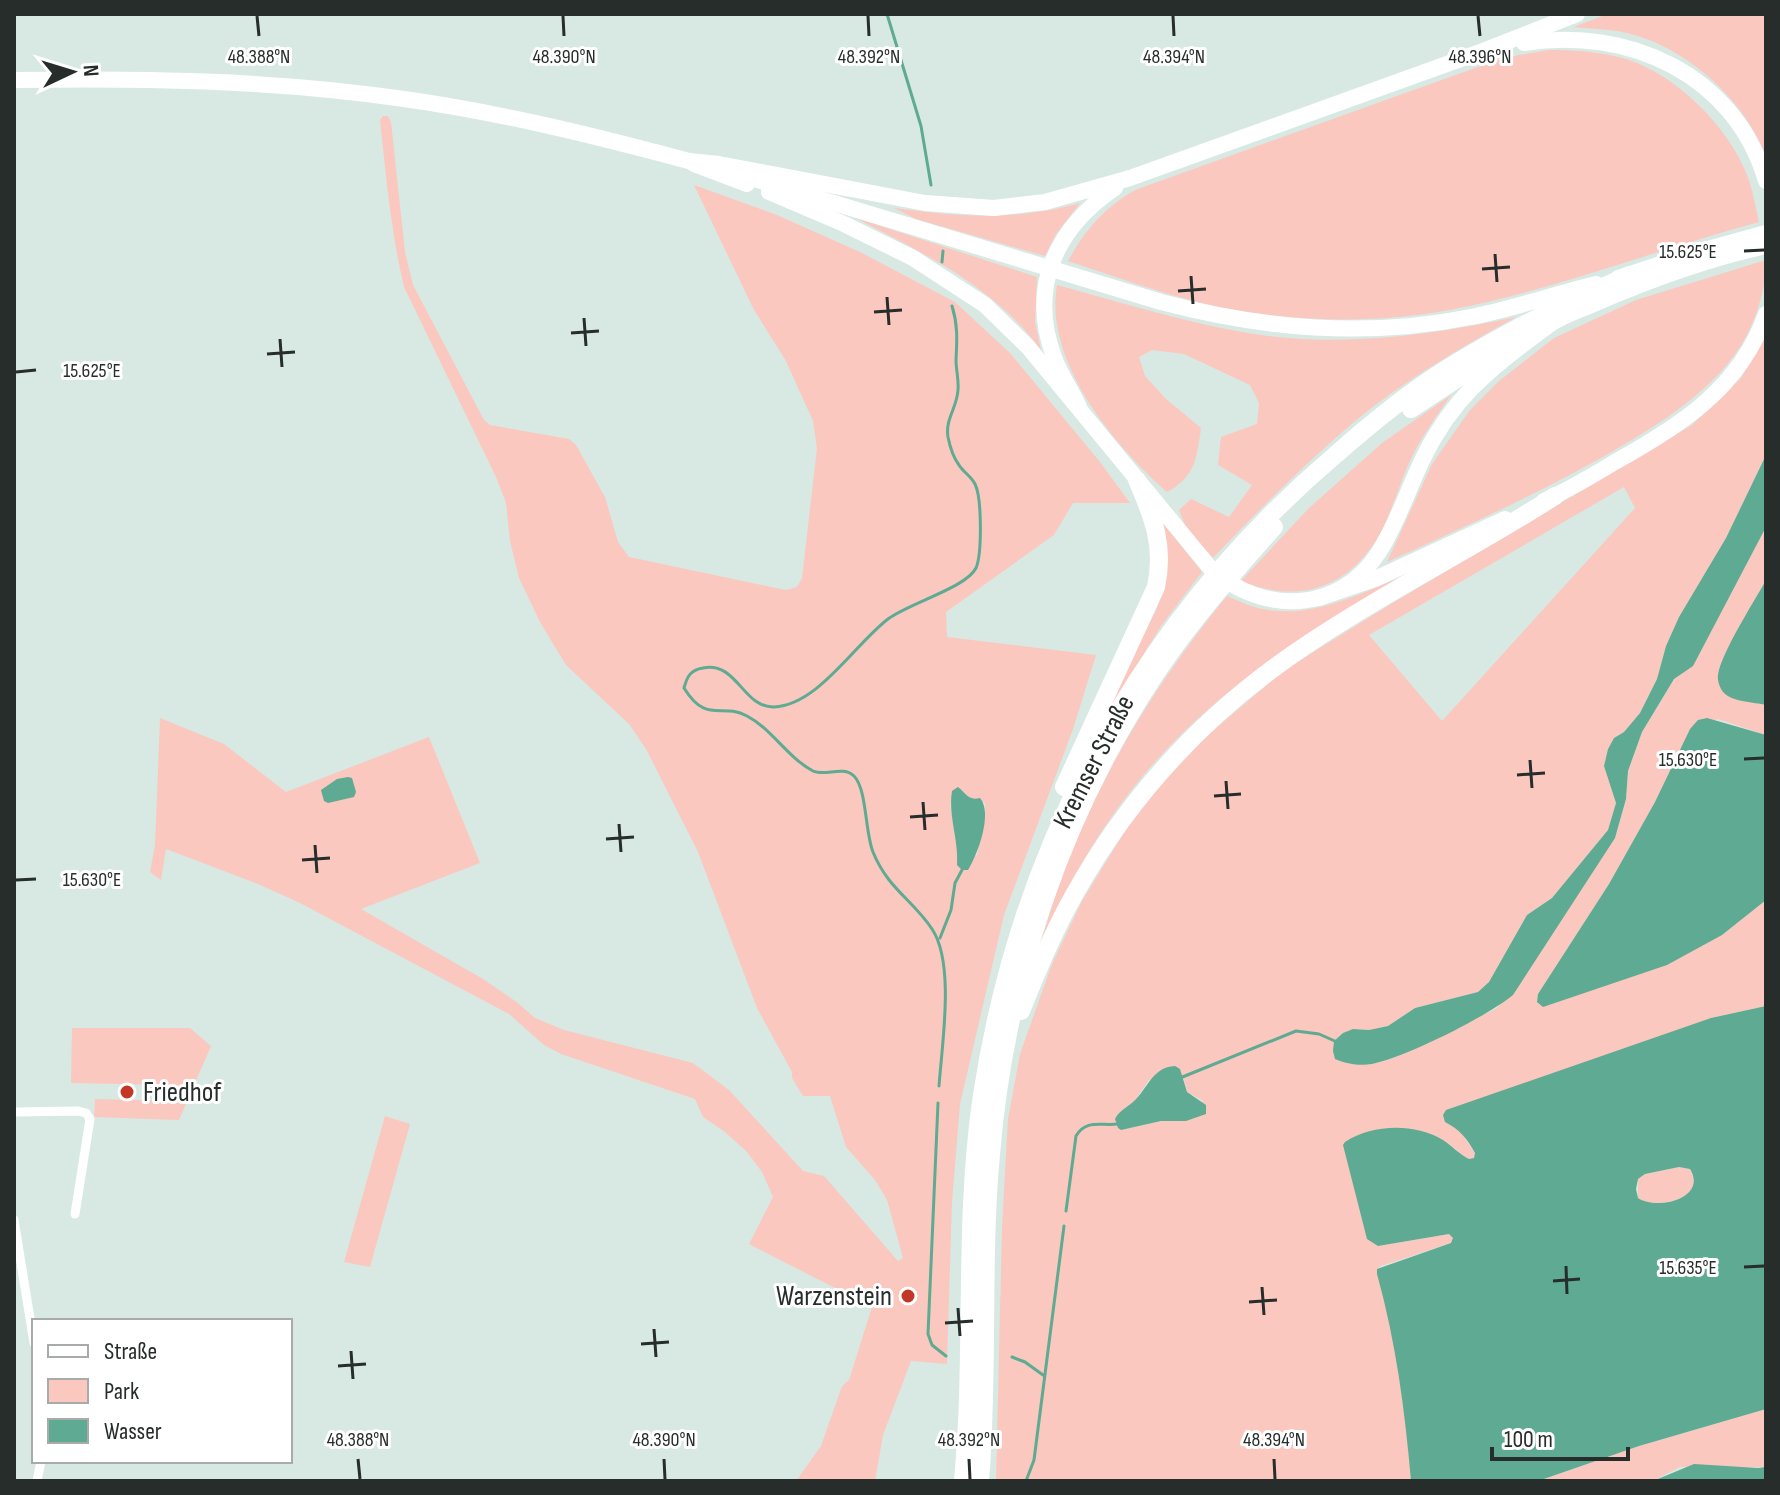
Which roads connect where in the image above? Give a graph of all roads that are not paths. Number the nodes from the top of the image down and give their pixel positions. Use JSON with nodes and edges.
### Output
{"nodes":[{"id":1,"x":1577,"y":14,"type":"edge"},
{"id":2,"x":1483,"y":51,"type":"junction"},
{"id":3,"x":15,"y":80,"type":"edge"},
{"id":4,"x":689,"y":161,"type":"junction"},
{"id":5,"x":1130,"y":178,"type":"junction"},
{"id":6,"x":1766,"y":181,"type":"edge"},
{"id":7,"x":1762,"y":240,"type":"edge"},
{"id":8,"x":1630,"y":275,"type":"junction"},
{"id":9,"x":1766,"y":314,"type":"edge"},
{"id":10,"x":1545,"y":327,"type":"junction"},
{"id":11,"x":1079,"y":407,"type":"junction"},
{"id":12,"x":1137,"y":480,"type":"junction"},
{"id":13,"x":1555,"y":496,"type":"junction"},
{"id":14,"x":1231,"y":565,"type":"junction"},
{"id":15,"x":1210,"y":590,"type":"junction"},
{"id":16,"x":1319,"y":598,"type":"junction"},
{"id":17,"x":1022,"y":919,"type":"junction"},
{"id":18,"x":1004,"y":1050,"type":"junction"},
{"id":19,"x":989,"y":1100,"type":"junction"},
{"id":20,"x":14,"y":1112,"type":"edge"},
{"id":21,"x":75,"y":1214,"type":"dead end"},
{"id":22,"x":14,"y":1220,"type":"edge"},
{"id":23,"x":32,"y":1331,"type":"edge"},
{"id":24,"x":963,"y":1481,"type":"edge"},
{"id":25,"x":980,"y":1481,"type":"edge"}],
"edges":[{"from":1,"to":2,"type":"main road"},
{"from":2,"to":5,"type":"main road"},
{"from":2,"to":6,"type":"main road"},
{"from":3,"to":4,"type":"main road"},
{"from":4,"to":5,"type":"main road"},
{"from":4,"to":8,"type":"main road"},
{"from":4,"to":11,"type":"main road"},
{"from":5,"to":11,"type":"main road"},
{"from":7,"to":8,"type":"main road"},
{"from":7,"to":10,"type":"main road"},
{"from":8,"to":14,"type":"highway","name":"Kremser Straße"},
{"from":9,"to":13,"type":"main road"},
{"from":10,"to":14,"type":"highway","name":"Kremser Straße"},
{"from":10,"to":16,"type":"main road"},
{"from":11,"to":12,"type":"main road"},
{"from":12,"to":16,"type":"main road"},
{"from":12,"to":17,"type":"highway"},
{"from":13,"to":16,"type":"main road"},
{"from":13,"to":18,"type":"highway"},
{"from":14,"to":15,"type":"highway","name":"Kremser Straße"},
{"from":15,"to":17,"type":"highway","name":"Kremser Straße"},
{"from":15,"to":18,"type":"highway","name":"Kremser Straße"},
{"from":17,"to":19,"type":"highway","name":"Kremser Straße"},
{"from":18,"to":19,"type":"highway","name":"Kremser Straße"},
{"from":19,"to":24,"type":"highway","name":"Kremser Straße"},
{"from":19,"to":25,"type":"highway","name":"Kremser Straße"},
{"from":20,"to":21,"type":"street"},
{"from":22,"to":23,"type":"street"}]}
